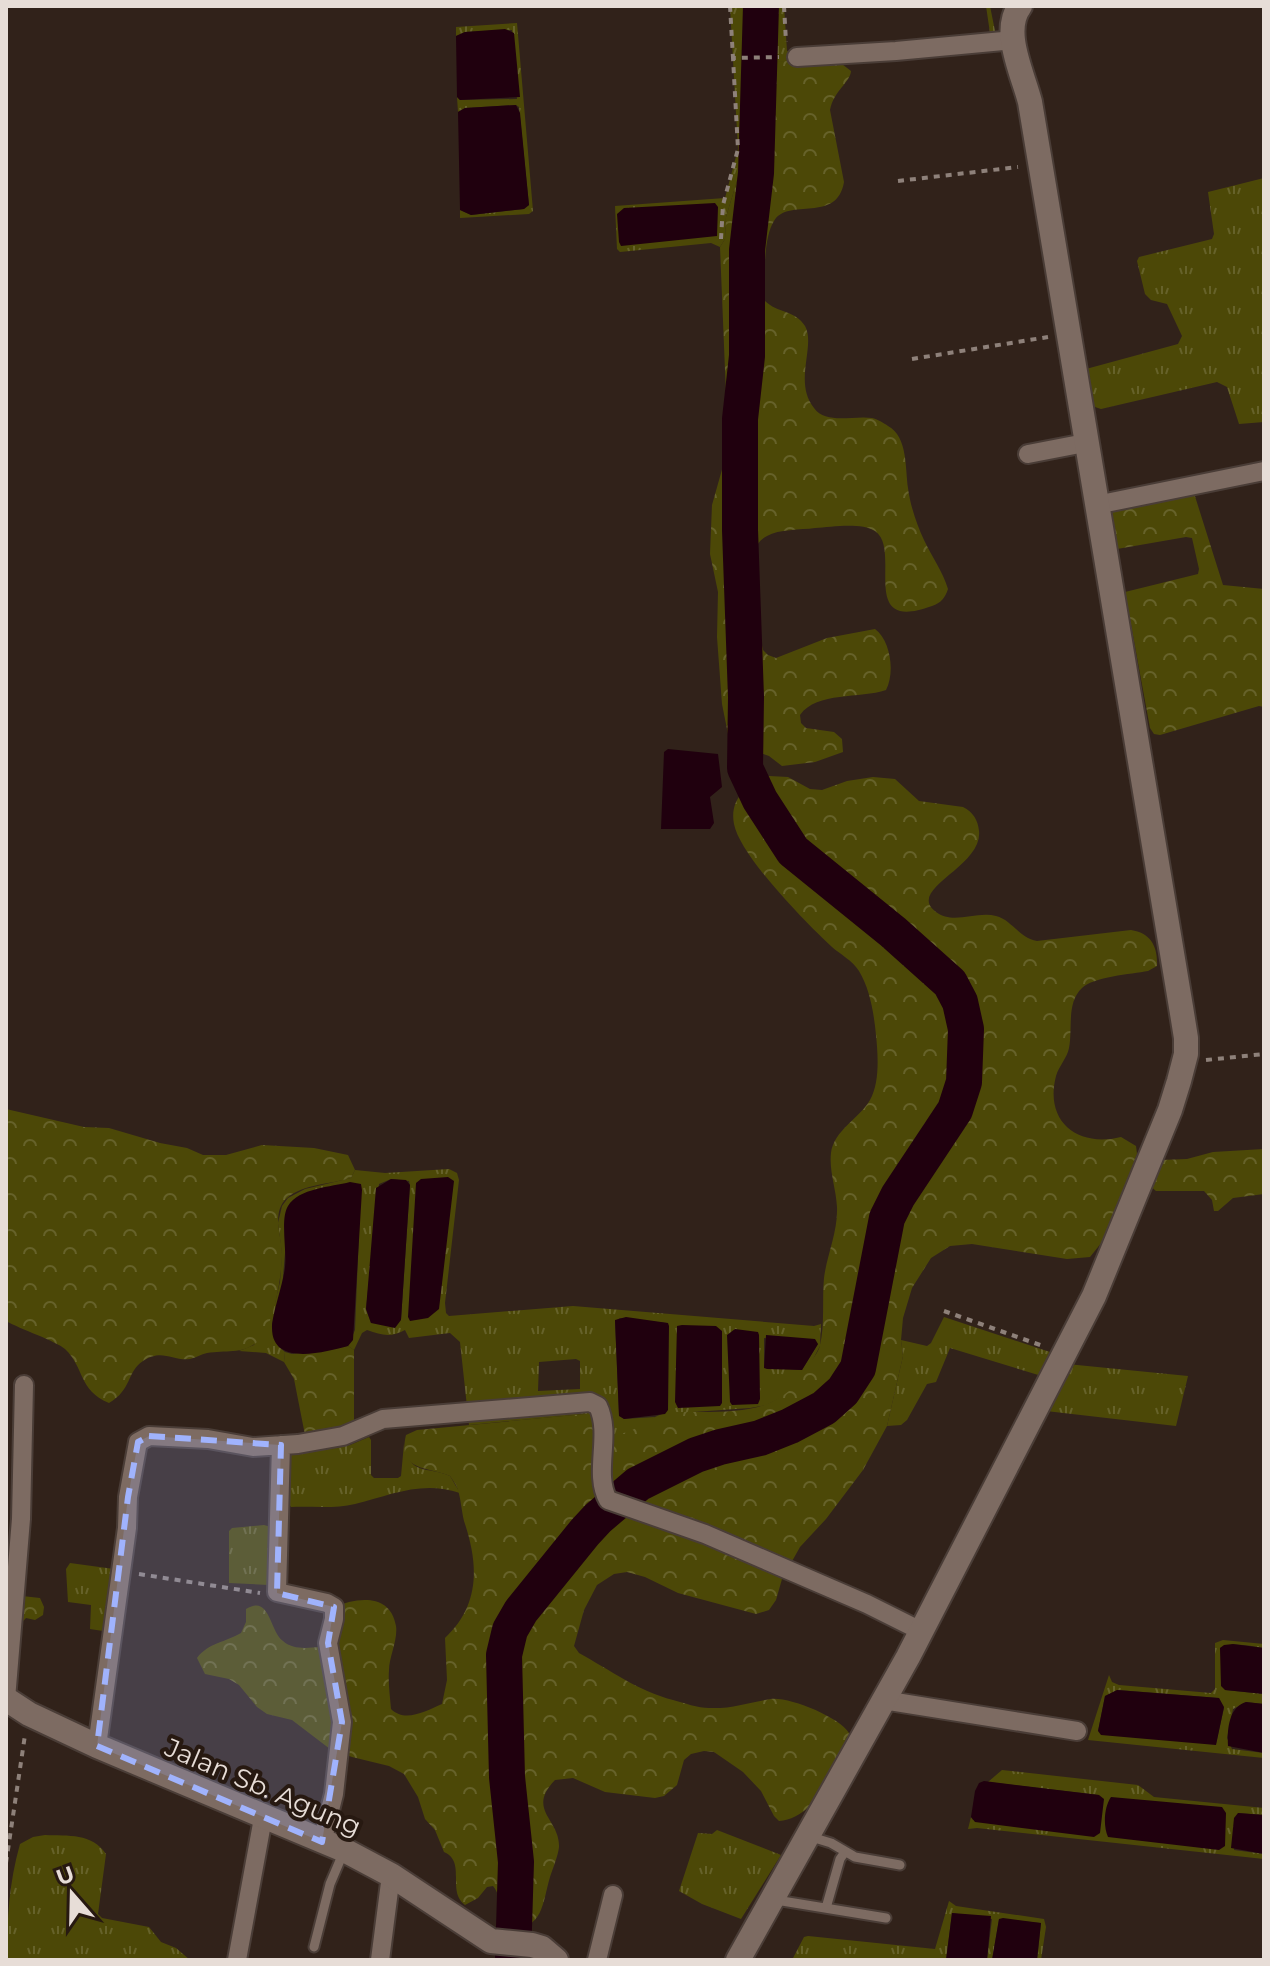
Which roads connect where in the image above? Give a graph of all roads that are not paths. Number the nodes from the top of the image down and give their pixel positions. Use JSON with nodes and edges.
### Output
{"nodes":[{"id":1,"x":1020,"y":6,"type":"edge"},
{"id":2,"x":1014,"y":40,"type":"junction"},
{"id":3,"x":792,"y":54,"type":"road end"},
{"id":4,"x":1085,"y":443,"type":"junction"},
{"id":5,"x":1028,"y":454,"type":"dead end"},
{"id":6,"x":1264,"y":471,"type":"edge"},
{"id":7,"x":1096,"y":505,"type":"junction"},
{"id":8,"x":24,"y":1385,"type":"dead end"},
{"id":9,"x":281,"y":1445,"type":"junction"},
{"id":10,"x":921,"y":1631,"type":"junction"},
{"id":11,"x":6,"y":1699,"type":"edge"},
{"id":12,"x":883,"y":1700,"type":"junction"},
{"id":13,"x":1077,"y":1731,"type":"dead end"},
{"id":14,"x":97,"y":1746,"type":"junction"},
{"id":15,"x":263,"y":1818,"type":"junction"},
{"id":16,"x":808,"y":1836,"type":"junction"},
{"id":17,"x":333,"y":1846,"type":"junction"},
{"id":18,"x":845,"y":1852,"type":"junction"},
{"id":19,"x":900,"y":1865,"type":"dead end"},
{"id":20,"x":391,"y":1875,"type":"junction"},
{"id":21,"x":613,"y":1895,"type":"dead end"},
{"id":22,"x":772,"y":1900,"type":"junction"},
{"id":23,"x":826,"y":1908,"type":"junction"},
{"id":24,"x":886,"y":1918,"type":"dead end"},
{"id":25,"x":314,"y":1947,"type":"dead end"},
{"id":26,"x":237,"y":1960,"type":"edge"},
{"id":27,"x":380,"y":1960,"type":"edge"},
{"id":28,"x":556,"y":1960,"type":"edge"},
{"id":29,"x":597,"y":1960,"type":"edge"},
{"id":30,"x":738,"y":1960,"type":"edge"}],
"edges":[{"from":1,"to":2,"type":"street"},
{"from":2,"to":3,"type":"street"},
{"from":2,"to":4,"type":"street"},
{"from":4,"to":5,"type":"street"},
{"from":4,"to":7,"type":"street"},
{"from":6,"to":7,"type":"street"},
{"from":7,"to":10,"type":"street"},
{"from":8,"to":11,"type":"street"},
{"from":9,"to":10,"type":"street"},
{"from":9,"to":14,"type":"street"},
{"from":9,"to":17,"type":"street"},
{"from":10,"to":12,"type":"street"},
{"from":11,"to":14,"type":"street","name":"Jalan Sb. Agung"},
{"from":12,"to":13,"type":"street"},
{"from":12,"to":16,"type":"street"},
{"from":14,"to":15,"type":"street","name":"Jalan Sb. Agung"},
{"from":15,"to":17,"type":"street","name":"Jalan Sb. Agung"},
{"from":15,"to":26,"type":"street"},
{"from":16,"to":18,"type":"lane"},
{"from":16,"to":22,"type":"street"},
{"from":17,"to":20,"type":"street","name":"Jalan Sb. Agung"},
{"from":17,"to":25,"type":"lane"},
{"from":18,"to":19,"type":"lane"},
{"from":18,"to":23,"type":"lane"},
{"from":20,"to":27,"type":"street"},
{"from":20,"to":28,"type":"street","name":"Jalan Sb. Agung"},
{"from":21,"to":29,"type":"street"},
{"from":22,"to":23,"type":"lane"},
{"from":22,"to":30,"type":"street"},
{"from":23,"to":24,"type":"lane"}]}
